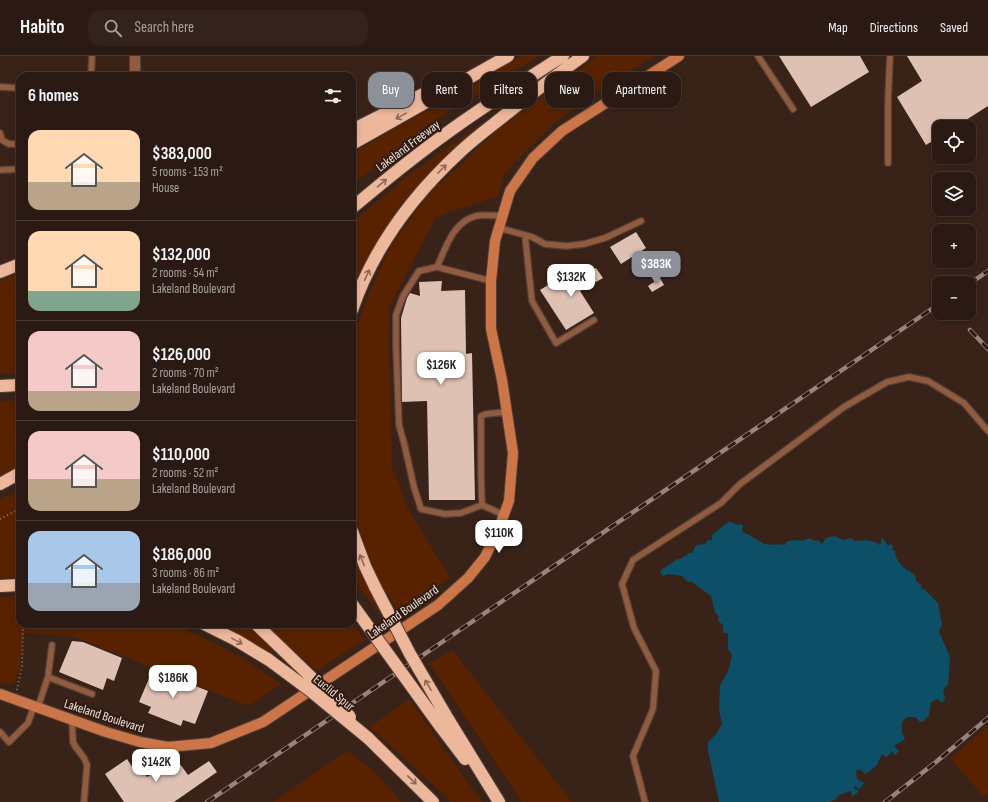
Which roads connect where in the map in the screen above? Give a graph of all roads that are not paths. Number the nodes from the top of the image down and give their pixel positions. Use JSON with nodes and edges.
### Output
{"nodes":[{"id":1,"x":92,"y":56,"type":"edge"},
{"id":2,"x":135,"y":56,"type":"edge"},
{"id":3,"x":492,"y":56,"type":"edge"},
{"id":4,"x":508,"y":56,"type":"edge"},
{"id":5,"x":563,"y":56,"type":"edge"},
{"id":6,"x":583,"y":56,"type":"edge"},
{"id":7,"x":678,"y":56,"type":"edge"},
{"id":8,"x":758,"y":56,"type":"edge"},
{"id":9,"x":890,"y":56,"type":"edge"},
{"id":10,"x":92,"y":72,"type":"edge"},
{"id":11,"x":135,"y":72,"type":"edge"},
{"id":12,"x":0,"y":88,"type":"edge"},
{"id":13,"x":16,"y":88,"type":"edge"},
{"id":14,"x":793,"y":109,"type":"dead end"},
{"id":15,"x":356,"y":128,"type":"edge"},
{"id":16,"x":0,"y":133,"type":"edge"},
{"id":17,"x":356,"y":142,"type":"edge"},
{"id":18,"x":16,"y":144,"type":"edge"},
{"id":19,"x":888,"y":163,"type":"dead end"},
{"id":20,"x":16,"y":169,"type":"edge"},
{"id":21,"x":0,"y":170,"type":"edge"},
{"id":22,"x":356,"y":205,"type":"edge"},
{"id":23,"x":502,"y":216,"type":"junction"},
{"id":24,"x":641,"y":221,"type":"dead end"},
{"id":25,"x":498,"y":229,"type":"junction"},
{"id":26,"x":525,"y":236,"type":"junction"},
{"id":27,"x":16,"y":266,"type":"edge"},
{"id":28,"x":437,"y":267,"type":"junction"},
{"id":29,"x":0,"y":272,"type":"edge"},
{"id":30,"x":491,"y":281,"type":"junction"},
{"id":31,"x":356,"y":300,"type":"edge"},
{"id":32,"x":594,"y":320,"type":"dead end"},
{"id":33,"x":16,"y":385,"type":"edge"},
{"id":34,"x":0,"y":386,"type":"edge"},
{"id":35,"x":506,"y":412,"type":"junction"},
{"id":36,"x":988,"y":431,"type":"edge"},
{"id":37,"x":16,"y":475,"type":"edge"},
{"id":38,"x":0,"y":484,"type":"edge"},
{"id":39,"x":482,"y":505,"type":"junction"},
{"id":40,"x":504,"y":515,"type":"junction"},
{"id":41,"x":356,"y":542,"type":"edge"},
{"id":42,"x":16,"y":585,"type":"edge"},
{"id":43,"x":0,"y":586,"type":"edge"},
{"id":44,"x":356,"y":609,"type":"edge"},
{"id":45,"x":212,"y":628,"type":"edge"},
{"id":46,"x":260,"y":628,"type":"edge"},
{"id":47,"x":52,"y":645,"type":"dead end"},
{"id":48,"x":48,"y":678,"type":"junction"},
{"id":49,"x":0,"y":694,"type":"edge"},
{"id":50,"x":92,"y":694,"type":"dead end"},
{"id":51,"x":36,"y":707,"type":"junction"},
{"id":52,"x":72,"y":720,"type":"junction"},
{"id":53,"x":444,"y":722,"type":"junction"},
{"id":54,"x":0,"y":732,"type":"edge"},
{"id":55,"x":368,"y":738,"type":"junction"},
{"id":56,"x":84,"y":802,"type":"edge"},
{"id":57,"x":434,"y":802,"type":"edge"},
{"id":58,"x":499,"y":802,"type":"edge"},
{"id":59,"x":645,"y":802,"type":"edge"}],
"edges":[{"from":1,"to":10,"type":"lane"},
{"from":2,"to":11,"type":"street"},
{"from":3,"to":15,"type":"highway"},
{"from":4,"to":17,"type":"highway","one_way":true},
{"from":22,"to":5,"type":"highway","name":"Lakeland Freeway","one_way":true},
{"from":31,"to":6,"type":"highway","one_way":true},
{"from":7,"to":23,"type":"street","name":"Lakeland Boulevard"},
{"from":8,"to":14,"type":"lane"},
{"from":9,"to":19,"type":"lane"},
{"from":12,"to":13,"type":"lane"},
{"from":16,"to":18,"type":"lane"},
{"from":20,"to":21,"type":"lane"},
{"from":23,"to":25,"type":"street","name":"Lakeland Boulevard"},
{"from":23,"to":28,"type":"lane"},
{"from":24,"to":26,"type":"lane"},
{"from":25,"to":26,"type":"lane"},
{"from":25,"to":30,"type":"street","name":"Lakeland Boulevard"},
{"from":26,"to":32,"type":"lane"},
{"from":27,"to":29,"type":"highway"},
{"from":28,"to":30,"type":"lane"},
{"from":28,"to":39,"type":"lane"},
{"from":30,"to":35,"type":"street","name":"Lakeland Boulevard"},
{"from":33,"to":34,"type":"highway"},
{"from":35,"to":39,"type":"lane"},
{"from":35,"to":40,"type":"street","name":"Lakeland Boulevard"},
{"from":36,"to":59,"type":"lane"},
{"from":37,"to":38,"type":"highway"},
{"from":39,"to":40,"type":"lane"},
{"from":40,"to":52,"type":"street","name":"Lakeland Boulevard"},
{"from":53,"to":41,"type":"highway","one_way":true,"bridge":true},
{"from":42,"to":43,"type":"highway"},
{"from":44,"to":53,"type":"highway","bridge":true},
{"from":45,"to":55,"type":"highway","name":"Euclid Spur","one_way":true,"bridge":true},
{"from":46,"to":55,"type":"highway","bridge":true},
{"from":47,"to":48,"type":"lane"},
{"from":48,"to":50,"type":"lane"},
{"from":48,"to":51,"type":"lane"},
{"from":49,"to":51,"type":"street","name":"Lakeland Boulevard"},
{"from":51,"to":52,"type":"street","name":"Lakeland Boulevard"},
{"from":51,"to":54,"type":"lane"},
{"from":52,"to":56,"type":"lane"},
{"from":53,"to":58,"type":"highway"},
{"from":55,"to":57,"type":"highway","name":"Euclid Spur","one_way":true}]}
